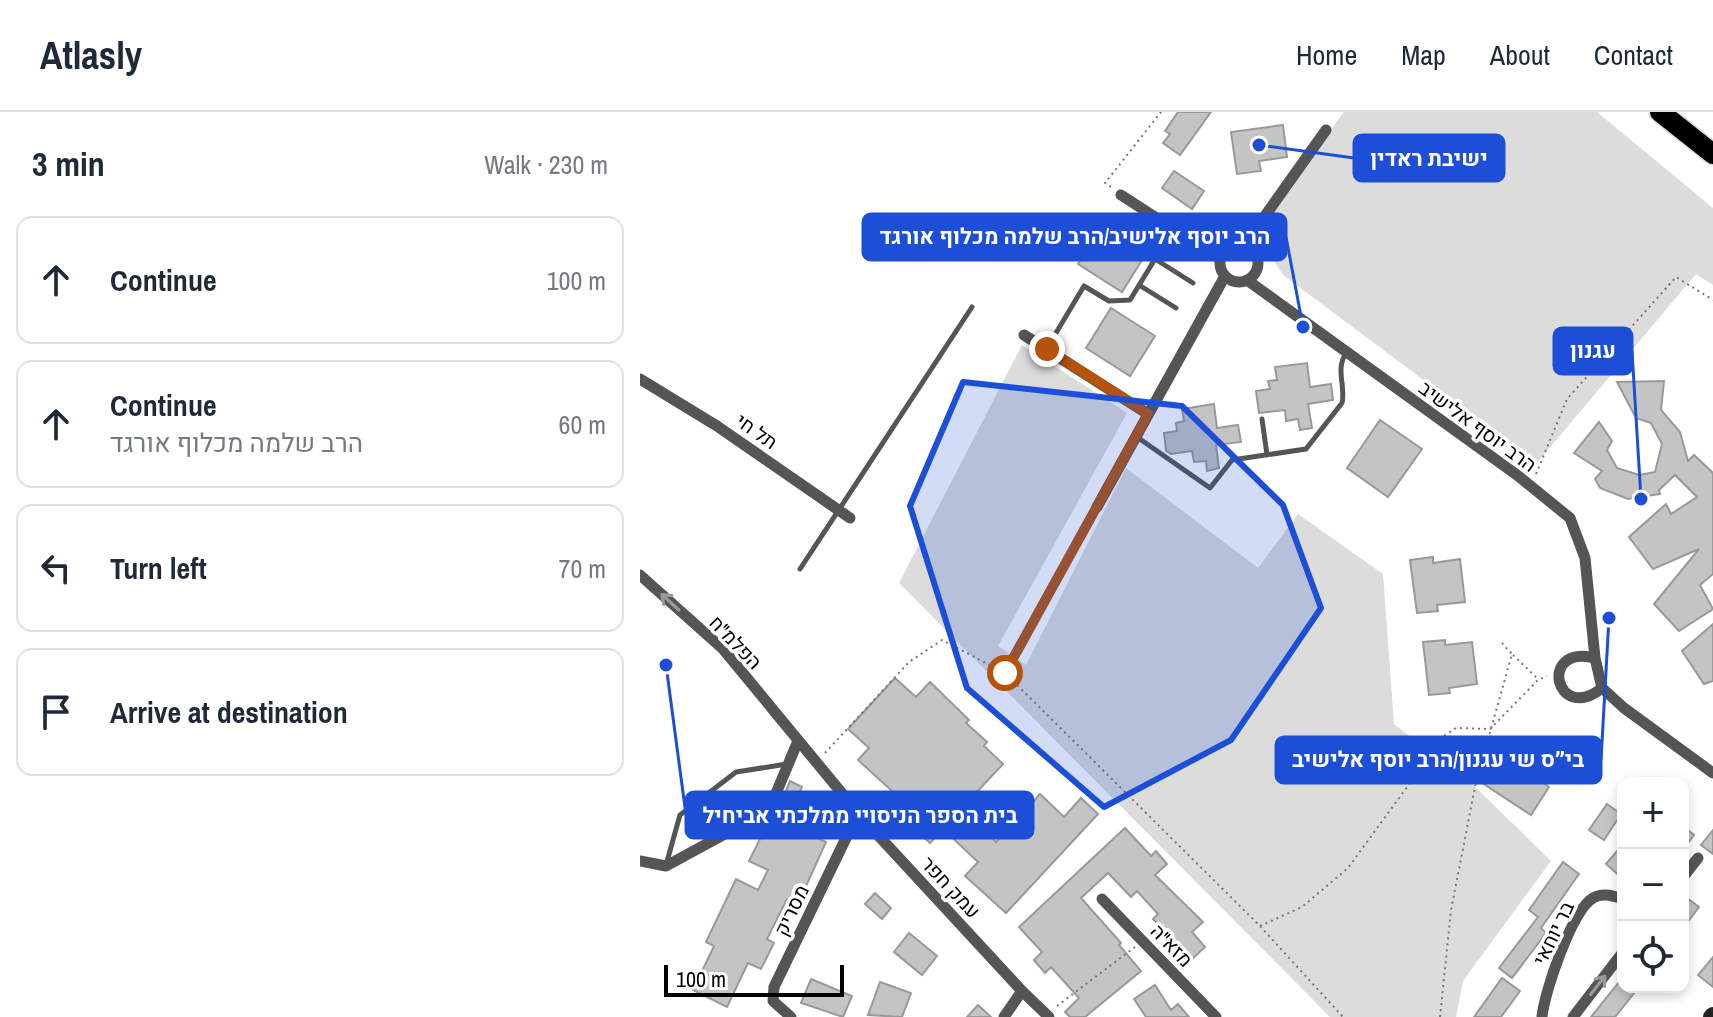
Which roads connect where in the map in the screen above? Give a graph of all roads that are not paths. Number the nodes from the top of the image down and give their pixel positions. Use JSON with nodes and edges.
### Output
{"nodes":[{"id":1,"x":1660,"y":112,"type":"edge"},
{"id":2,"x":1326,"y":130,"type":"dead end"},
{"id":3,"x":1713,"y":156,"type":"edge"},
{"id":4,"x":1121,"y":195,"type":"road end"},
{"id":5,"x":1245,"y":244,"type":"junction"},
{"id":6,"x":1220,"y":259,"type":"junction"},
{"id":7,"x":1225,"y":276,"type":"junction"},
{"id":8,"x":1247,"y":280,"type":"junction"},
{"id":9,"x":1193,"y":283,"type":"dead end"},
{"id":10,"x":1139,"y":285,"type":"junction"},
{"id":11,"x":972,"y":307,"type":"dead end"},
{"id":12,"x":1176,"y":308,"type":"dead end"},
{"id":13,"x":1024,"y":335,"type":"dead end"},
{"id":14,"x":1047,"y":349,"type":"junction"},
{"id":15,"x":1346,"y":352,"type":"junction"},
{"id":16,"x":640,"y":379,"type":"edge"},
{"id":17,"x":1148,"y":414,"type":"junction"},
{"id":18,"x":1262,"y":419,"type":"dead end"},
{"id":19,"x":1136,"y":436,"type":"junction"},
{"id":20,"x":1267,"y":455,"type":"junction"},
{"id":21,"x":1097,"y":507,"type":"road end"},
{"id":22,"x":838,"y":510,"type":"junction"},
{"id":23,"x":850,"y":518,"type":"dead end"},
{"id":24,"x":800,"y":569,"type":"dead end"},
{"id":25,"x":640,"y":575,"type":"edge"},
{"id":26,"x":1595,"y":658,"type":"junction"},
{"id":27,"x":1602,"y":688,"type":"junction"},
{"id":28,"x":798,"y":741,"type":"junction"},
{"id":29,"x":789,"y":764,"type":"junction"},
{"id":30,"x":1713,"y":773,"type":"edge"},
{"id":31,"x":864,"y":820,"type":"junction"},
{"id":32,"x":1698,"y":858,"type":"dead end"},
{"id":33,"x":640,"y":861,"type":"edge"},
{"id":34,"x":666,"y":866,"type":"junction"},
{"id":35,"x":1689,"y":869,"type":"edge"},
{"id":36,"x":1617,"y":897,"type":"edge"},
{"id":37,"x":1102,"y":899,"type":"dead end"},
{"id":38,"x":1617,"y":960,"type":"edge"},
{"id":39,"x":1022,"y":991,"type":"junction"},
{"id":40,"x":1048,"y":1016,"type":"edge"},
{"id":41,"x":791,"y":1017,"type":"edge"},
{"id":42,"x":1004,"y":1017,"type":"edge"},
{"id":43,"x":1216,"y":1017,"type":"edge"},
{"id":44,"x":1542,"y":1017,"type":"edge"},
{"id":45,"x":1573,"y":1017,"type":"edge"}],
"edges":[{"from":1,"to":3,"type":"highway"},
{"from":2,"to":5,"type":"street"},
{"from":4,"to":6,"type":"street"},
{"from":5,"to":6,"type":"street"},
{"from":5,"to":8,"type":"street"},
{"from":6,"to":7,"type":"street"},
{"from":7,"to":8,"type":"street"},
{"from":7,"to":17,"type":"street"},
{"from":8,"to":15,"type":"street","name":"הרב יוסף אלישיב"},
{"from":9,"to":10,"type":"lane"},
{"from":10,"to":12,"type":"lane"},
{"from":10,"to":14,"type":"lane"},
{"from":11,"to":22,"type":"lane"},
{"from":13,"to":14,"type":"street"},
{"from":14,"to":17,"type":"street"},
{"from":15,"to":20,"type":"lane"},
{"from":15,"to":26,"type":"street","name":"הרב יוסף אלישיב"},
{"from":16,"to":22,"type":"street","name":"תל חי"},
{"from":17,"to":19,"type":"street"},
{"from":18,"to":20,"type":"lane"},
{"from":19,"to":20,"type":"lane"},
{"from":19,"to":21,"type":"street"},
{"from":22,"to":23,"type":"street","name":"תל חי"},
{"from":22,"to":24,"type":"lane"},
{"from":28,"to":25,"type":"street","name":"הפלמ\"ח","one_way":true},
{"from":26,"to":27,"type":"street"},
{"from":26,"to":27,"type":"street"},
{"from":27,"to":30,"type":"street"},
{"from":28,"to":29,"type":"street"},
{"from":28,"to":31,"type":"street","name":"עמק חפר"},
{"from":29,"to":34,"type":"street"},
{"from":29,"to":34,"type":"lane"},
{"from":31,"to":39,"type":"street","name":"עמק חפר"},
{"from":31,"to":41,"type":"street","name":"מסריק"},
{"from":32,"to":35,"type":"street"},
{"from":33,"to":34,"type":"street"},
{"from":36,"to":44,"type":"street","name":"בר יוחאי"},
{"from":37,"to":43,"type":"street","name":"מזא\"ה"},
{"from":45,"to":38,"type":"street","one_way":true},
{"from":39,"to":40,"type":"street","name":"עמק חפר"},
{"from":39,"to":42,"type":"street"}]}
